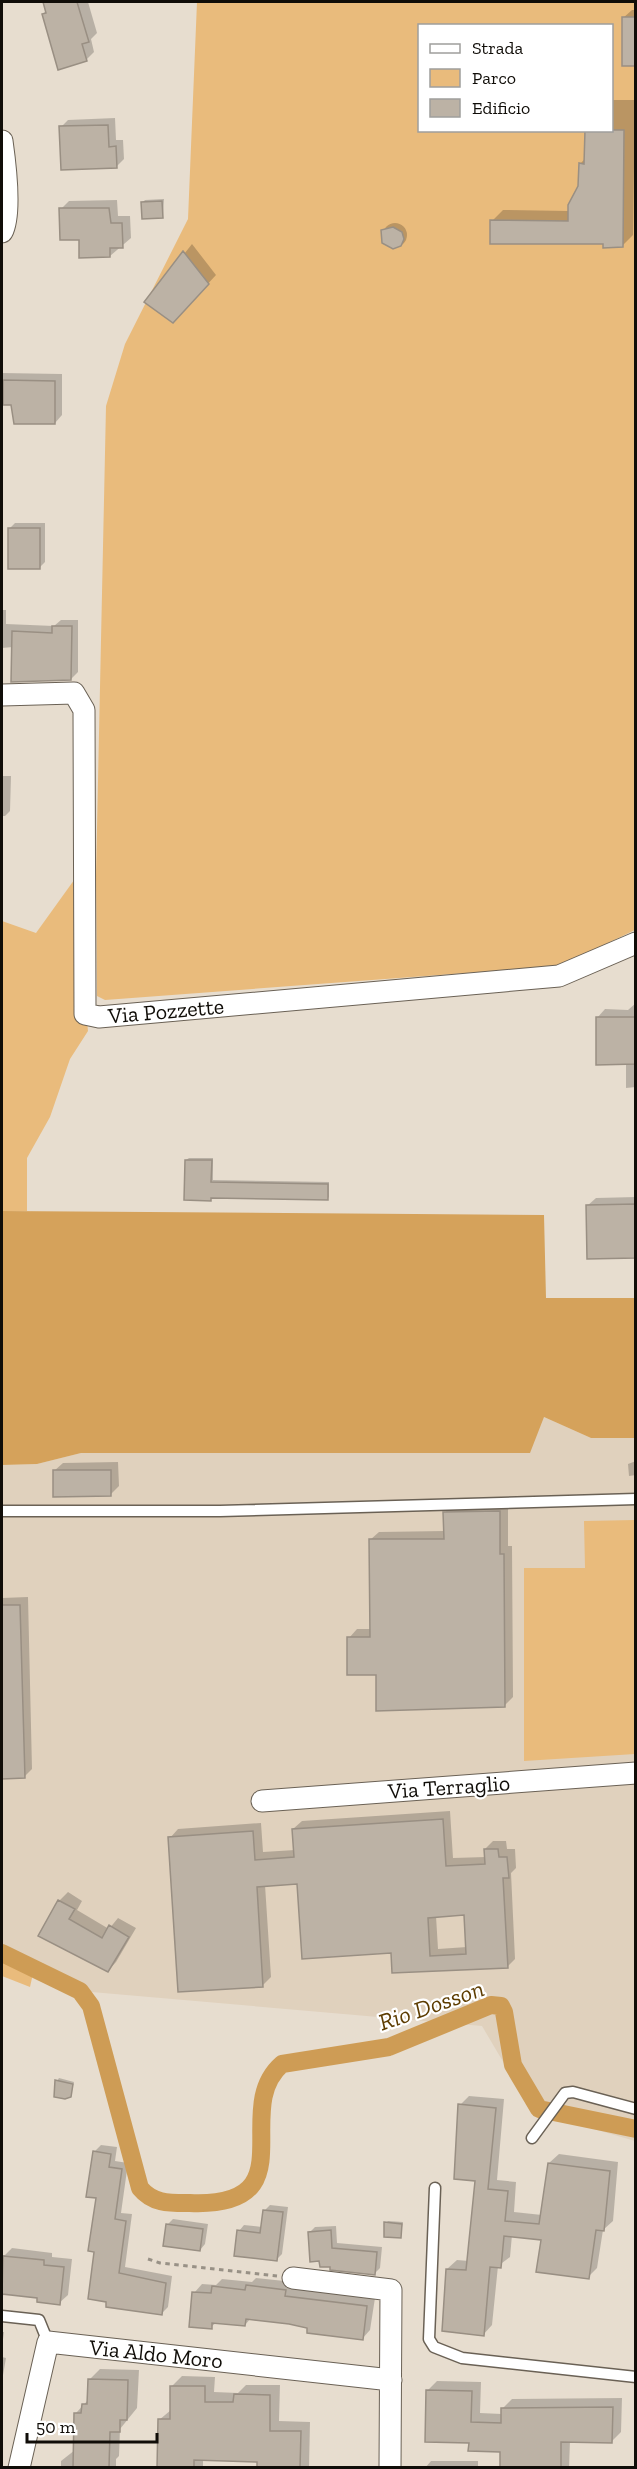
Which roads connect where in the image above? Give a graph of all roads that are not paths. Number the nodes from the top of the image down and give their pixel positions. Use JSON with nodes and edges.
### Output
{"nodes":[{"id":1,"x":2,"y":141,"type":"edge"},
{"id":2,"x":2,"y":232,"type":"edge"},
{"id":3,"x":2,"y":695,"type":"edge"},
{"id":4,"x":636,"y":943,"type":"edge"},
{"id":5,"x":636,"y":1499,"type":"edge"},
{"id":6,"x":2,"y":1511,"type":"edge"},
{"id":7,"x":636,"y":1773,"type":"edge"},
{"id":8,"x":262,"y":1801,"type":"dead end"},
{"id":9,"x":636,"y":2109,"type":"edge"},
{"id":10,"x":534,"y":2133,"type":"dead end"},
{"id":11,"x":435,"y":2188,"type":"dead end"},
{"id":12,"x":293,"y":2278,"type":"road end"},
{"id":13,"x":2,"y":2316,"type":"edge"},
{"id":14,"x":48,"y":2342,"type":"junction"},
{"id":15,"x":636,"y":2377,"type":"edge"},
{"id":16,"x":392,"y":2380,"type":"junction"},
{"id":17,"x":19,"y":2468,"type":"edge"},
{"id":18,"x":390,"y":2468,"type":"edge"}],
"edges":[{"from":1,"to":2,"type":"street"},
{"from":3,"to":4,"type":"street","name":"Via Pozzette"},
{"from":5,"to":6,"type":"lane"},
{"from":7,"to":8,"type":"street","name":"Via Terraglio"},
{"from":9,"to":10,"type":"lane"},
{"from":11,"to":15,"type":"lane"},
{"from":12,"to":16,"type":"street"},
{"from":13,"to":14,"type":"lane"},
{"from":14,"to":16,"type":"street","name":"Via Aldo Moro"},
{"from":14,"to":17,"type":"street"},
{"from":16,"to":18,"type":"street"}]}
